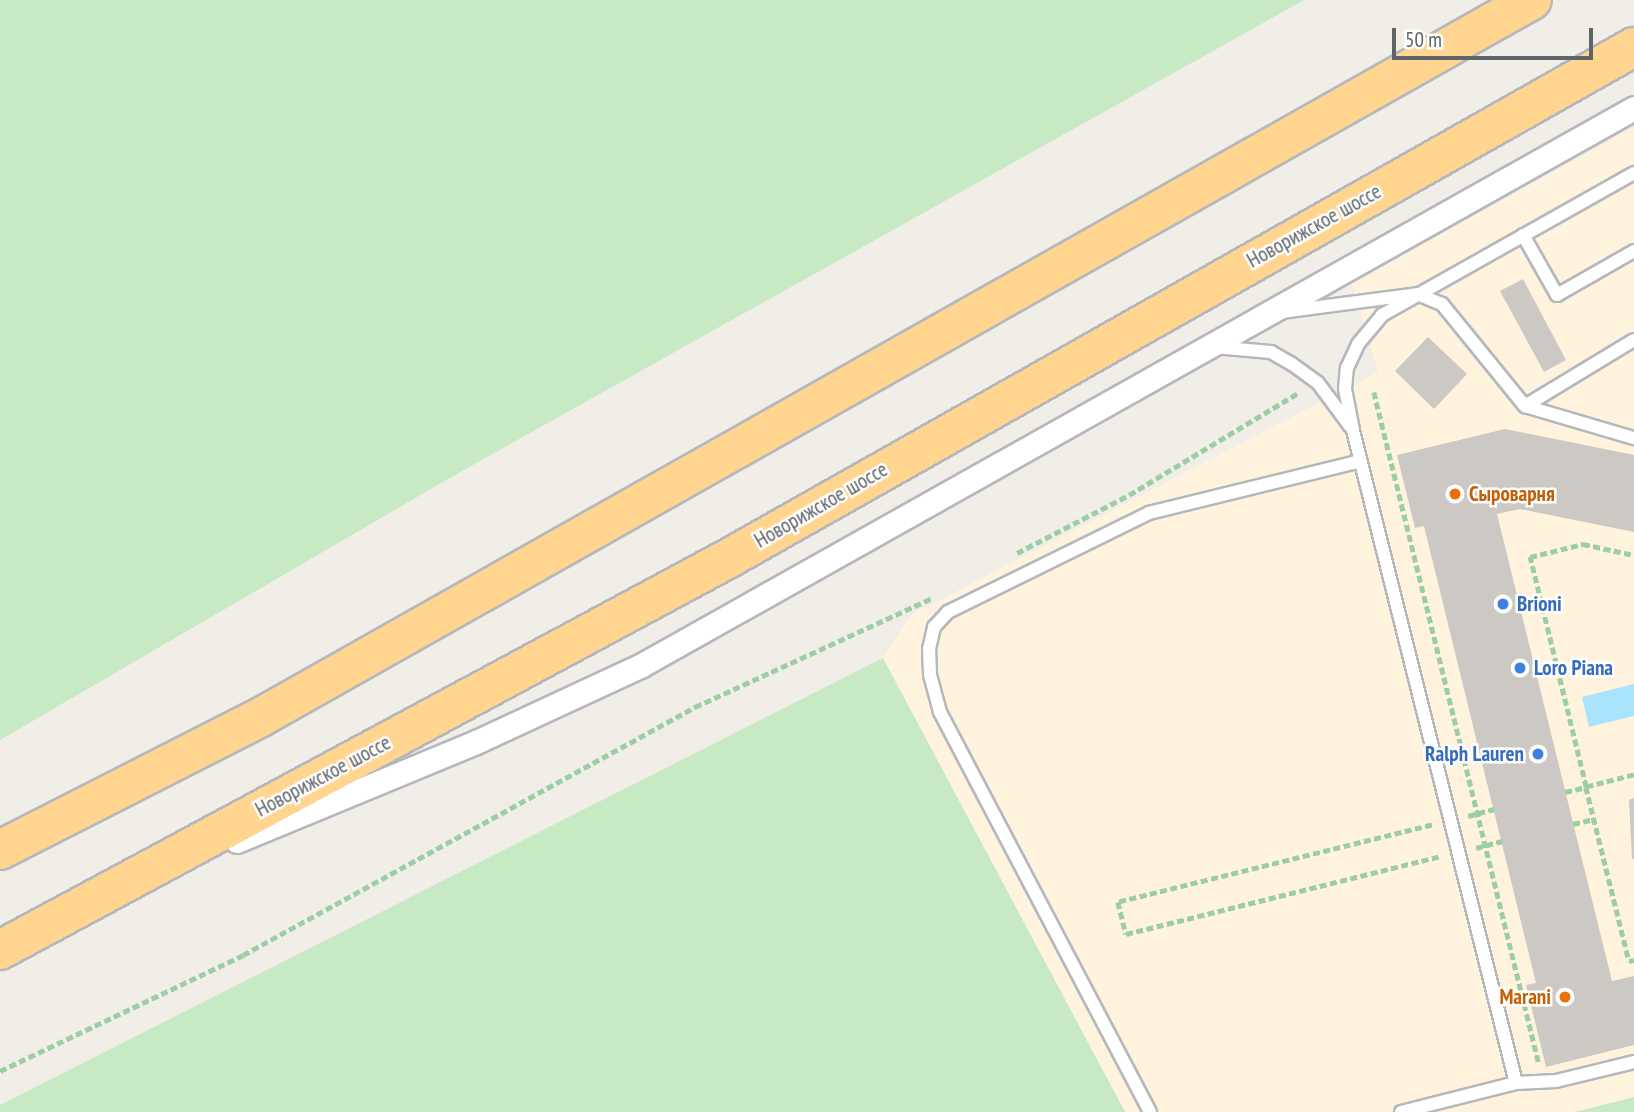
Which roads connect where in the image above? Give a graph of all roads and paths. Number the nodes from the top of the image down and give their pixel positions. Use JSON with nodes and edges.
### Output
{"nodes":[{"id":1,"x":1532,"y":0,"type":"edge"},
{"id":2,"x":1634,"y":47,"type":"edge"},
{"id":3,"x":1634,"y":108,"type":"edge"},
{"id":4,"x":1634,"y":173,"type":"edge"},
{"id":5,"x":1522,"y":235,"type":"junction"},
{"id":6,"x":1634,"y":251,"type":"edge"},
{"id":7,"x":1417,"y":294,"type":"junction"},
{"id":8,"x":1263,"y":315,"type":"junction"},
{"id":9,"x":1634,"y":340,"type":"edge"},
{"id":10,"x":1208,"y":346,"type":"junction"},
{"id":11,"x":1318,"y":383,"type":"junction"},
{"id":12,"x":1374,"y":392,"type":"dead end"},
{"id":13,"x":1525,"y":406,"type":"junction"},
{"id":14,"x":1353,"y":429,"type":"junction"},
{"id":15,"x":1630,"y":435,"type":"edge"},
{"id":16,"x":1360,"y":461,"type":"junction"},
{"id":17,"x":1634,"y":555,"type":"edge"},
{"id":18,"x":1010,"y":557,"type":"dead end"},
{"id":19,"x":939,"y":594,"type":"dead end"},
{"id":20,"x":1634,"y":775,"type":"edge"},
{"id":21,"x":1586,"y":787,"type":"junction"},
{"id":22,"x":1565,"y":792,"type":"dead end"},
{"id":23,"x":1494,"y":809,"type":"dead end"},
{"id":24,"x":1478,"y":814,"type":"junction"},
{"id":25,"x":1594,"y":819,"type":"junction"},
{"id":26,"x":1450,"y":820,"type":"junction"},
{"id":27,"x":1573,"y":824,"type":"dead end"},
{"id":28,"x":1502,"y":841,"type":"dead end"},
{"id":29,"x":1485,"y":846,"type":"junction"},
{"id":30,"x":0,"y":850,"type":"edge"},
{"id":31,"x":1458,"y":852,"type":"junction"},
{"id":32,"x":88,"y":903,"type":"junction"},
{"id":33,"x":0,"y":950,"type":"edge"},
{"id":34,"x":1634,"y":960,"type":"edge"},
{"id":35,"x":1634,"y":1062,"type":"edge"},
{"id":36,"x":0,"y":1072,"type":"edge"},
{"id":37,"x":1544,"y":1082,"type":"junction"},
{"id":38,"x":1516,"y":1083,"type":"junction"},
{"id":39,"x":1150,"y":1112,"type":"edge"},
{"id":40,"x":1401,"y":1112,"type":"edge"}],
"edges":[{"from":1,"to":30,"type":"highway"},
{"from":2,"to":32,"type":"highway","name":"Новорижское шоссе"},
{"from":3,"to":8,"type":"street"},
{"from":4,"to":5,"type":"lane"},
{"from":5,"to":6,"type":"lane"},
{"from":5,"to":7,"type":"lane"},
{"from":7,"to":8,"type":"lane"},
{"from":7,"to":13,"type":"lane"},
{"from":7,"to":14,"type":"lane"},
{"from":8,"to":10,"type":"street"},
{"from":9,"to":13,"type":"lane"},
{"from":10,"to":11,"type":"lane"},
{"from":10,"to":32,"type":"street"},
{"from":11,"to":14,"type":"lane"},
{"from":11,"to":18,"type":"path"},
{"from":12,"to":24,"type":"path"},
{"from":13,"to":15,"type":"lane"},
{"from":14,"to":16,"type":"lane"},
{"from":16,"to":26,"type":"lane"},
{"from":16,"to":39,"type":"lane"},
{"from":17,"to":21,"type":"path"},
{"from":19,"to":36,"type":"path"},
{"from":20,"to":21,"type":"path"},
{"from":21,"to":22,"type":"path"},
{"from":21,"to":25,"type":"path"},
{"from":23,"to":24,"type":"path"},
{"from":24,"to":26,"type":"path"},
{"from":24,"to":29,"type":"path"},
{"from":25,"to":27,"type":"path"},
{"from":25,"to":34,"type":"path"},
{"from":26,"to":31,"type":"lane"},
{"from":26,"to":31,"type":"path"},
{"from":28,"to":29,"type":"path"},
{"from":29,"to":31,"type":"path"},
{"from":29,"to":37,"type":"path"},
{"from":31,"to":38,"type":"lane"},
{"from":32,"to":33,"type":"highway","name":"Новорижское шоссе"},
{"from":35,"to":37,"type":"lane"},
{"from":37,"to":38,"type":"lane"},
{"from":38,"to":40,"type":"lane"}]}
